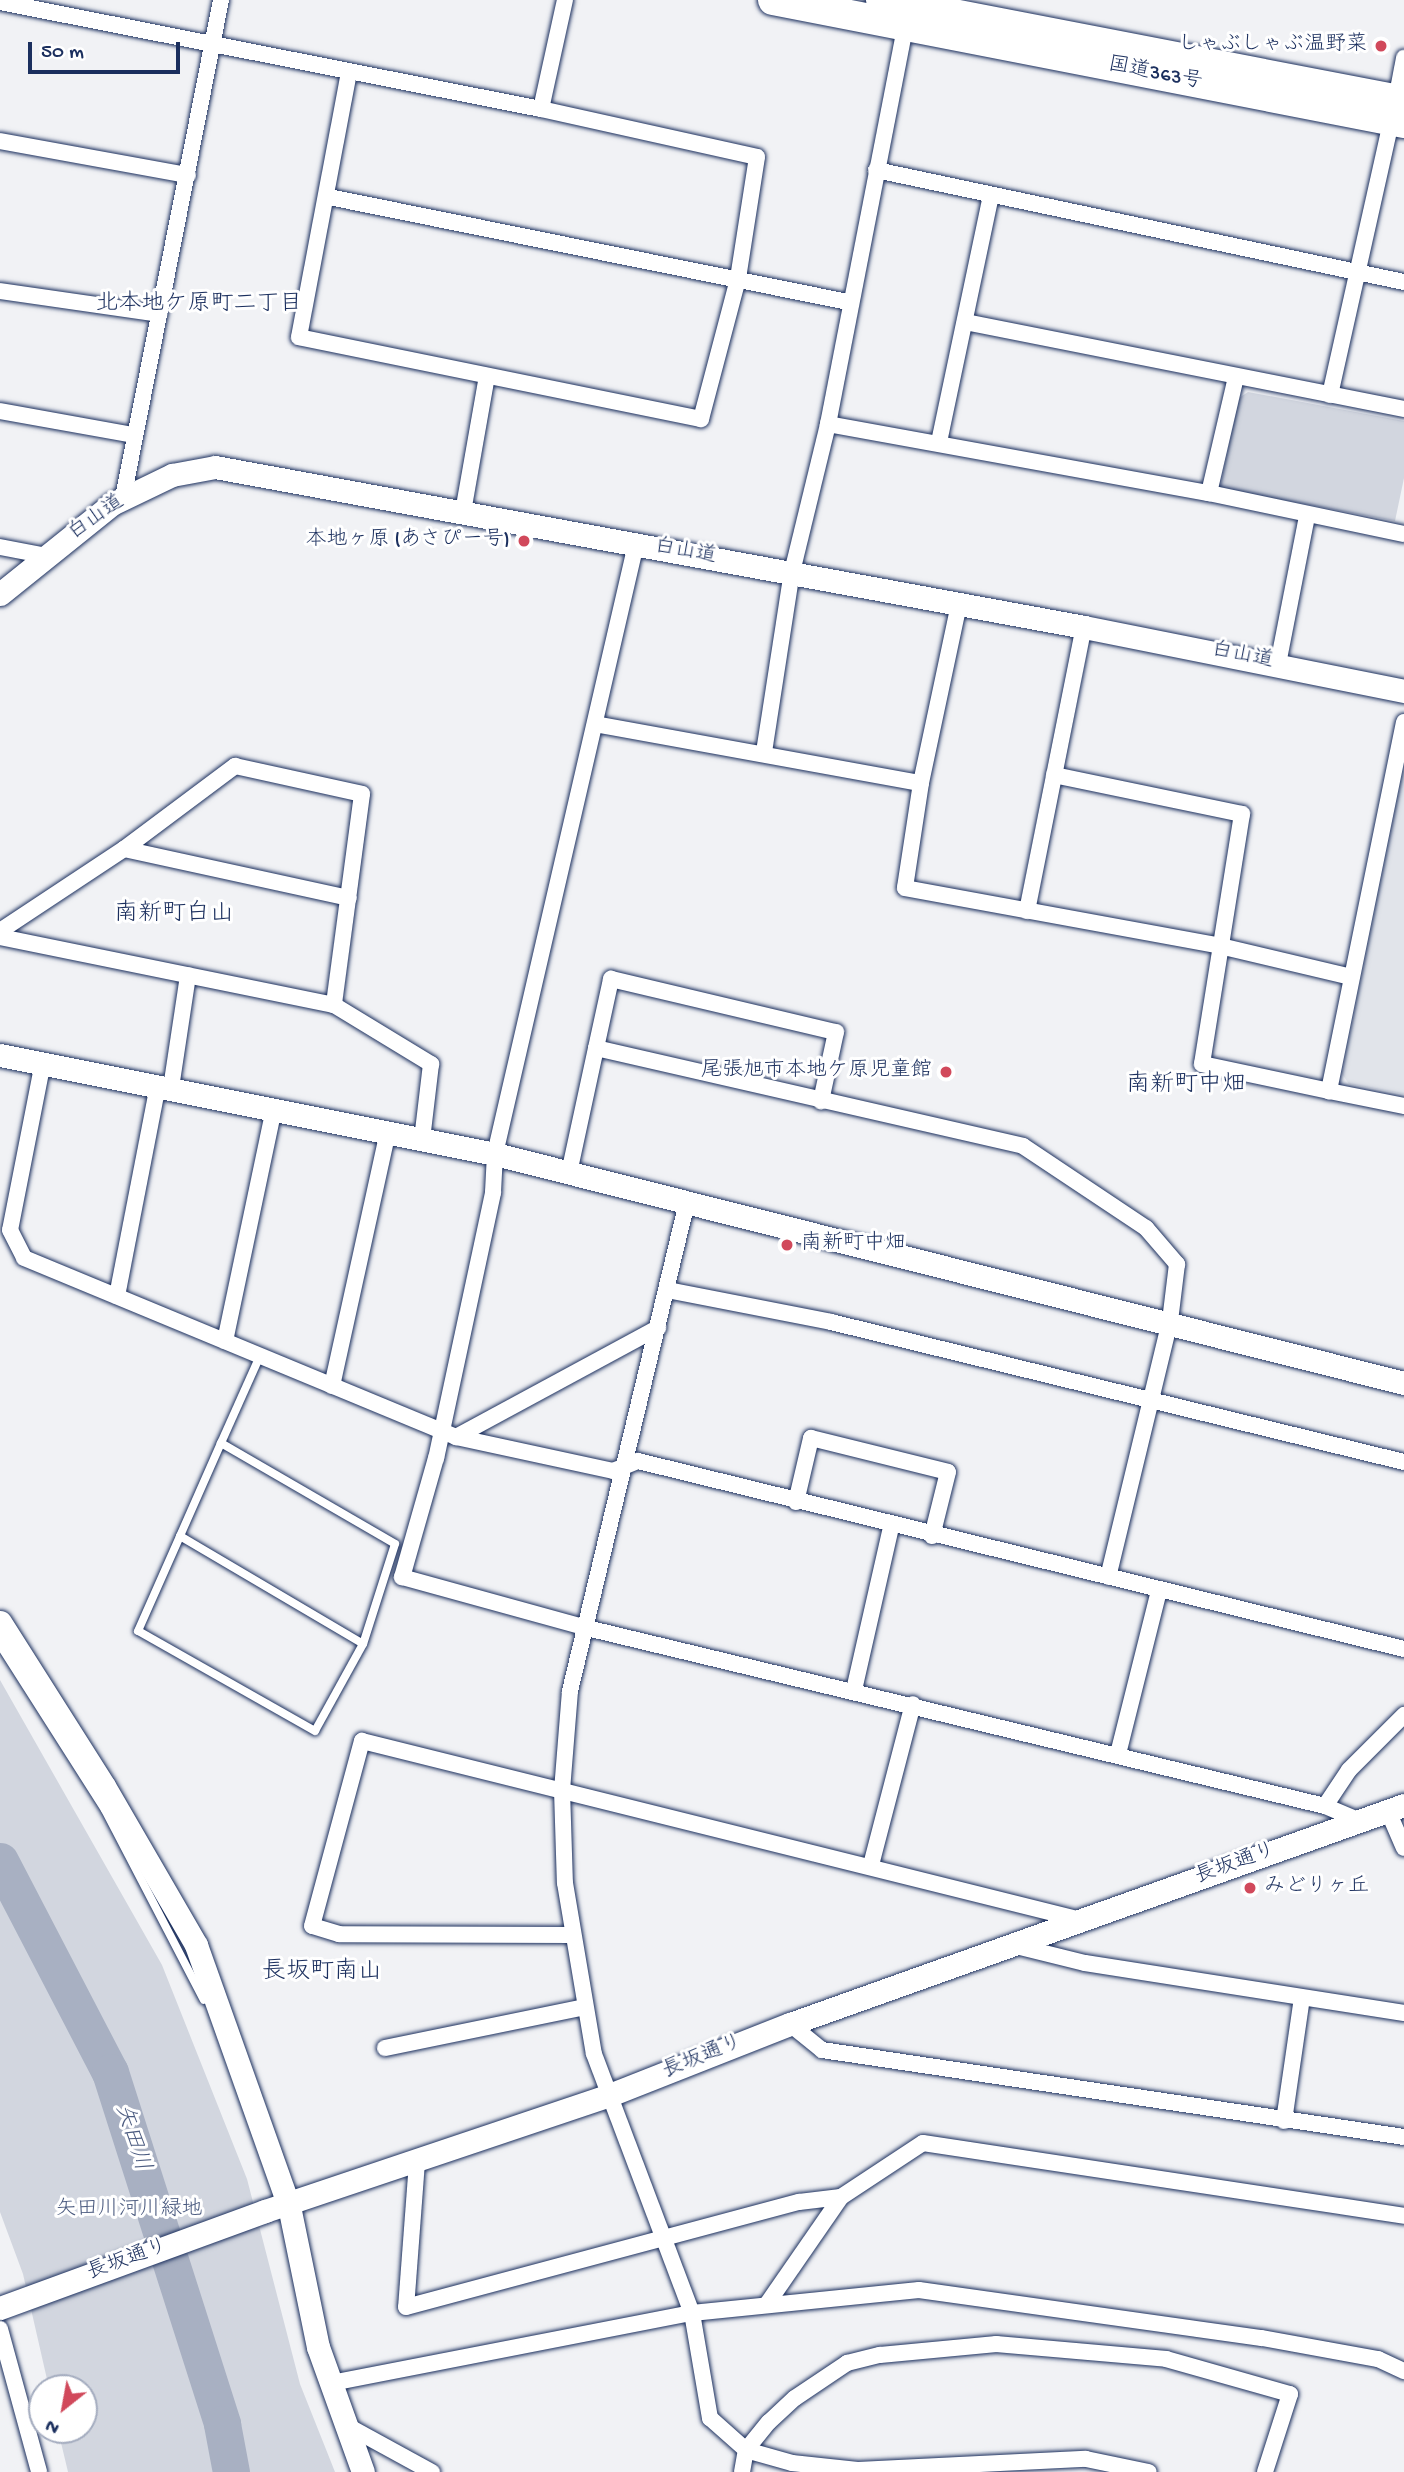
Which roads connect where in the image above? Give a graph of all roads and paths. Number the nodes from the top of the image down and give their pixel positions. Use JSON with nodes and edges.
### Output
{"nodes":[{"id":1,"x":221,"y":0,"type":"edge"},
{"id":2,"x":565,"y":0,"type":"edge"},
{"id":3,"x":773,"y":0,"type":"edge"},
{"id":4,"x":0,"y":2,"type":"edge"},
{"id":5,"x":901,"y":8,"type":"edge"},
{"id":6,"x":211,"y":45,"type":"junction"},
{"id":7,"x":1404,"y":58,"type":"edge"},
{"id":8,"x":349,"y":73,"type":"junction"},
{"id":9,"x":541,"y":109,"type":"junction"},
{"id":10,"x":1399,"y":111,"type":"edge"},
{"id":11,"x":0,"y":141,"type":"edge"},
{"id":12,"x":876,"y":170,"type":"junction"},
{"id":13,"x":188,"y":175,"type":"junction"},
{"id":14,"x":991,"y":195,"type":"junction"},
{"id":15,"x":328,"y":197,"type":"junction"},
{"id":16,"x":1356,"y":273,"type":"junction"},
{"id":17,"x":738,"y":279,"type":"junction"},
{"id":18,"x":1404,"y":282,"type":"edge"},
{"id":19,"x":0,"y":291,"type":"edge"},
{"id":20,"x":848,"y":302,"type":"junction"},
{"id":21,"x":159,"y":314,"type":"junction"},
{"id":22,"x":965,"y":322,"type":"junction"},
{"id":23,"x":487,"y":376,"type":"junction"},
{"id":24,"x":1236,"y":377,"type":"junction"},
{"id":25,"x":1330,"y":395,"type":"junction"},
{"id":26,"x":1404,"y":409,"type":"edge"},
{"id":27,"x":0,"y":411,"type":"edge"},
{"id":28,"x":828,"y":424,"type":"junction"},
{"id":29,"x":134,"y":435,"type":"junction"},
{"id":30,"x":939,"y":442,"type":"junction"},
{"id":31,"x":1209,"y":493,"type":"junction"},
{"id":32,"x":123,"y":498,"type":"junction"},
{"id":33,"x":463,"y":512,"type":"junction"},
{"id":34,"x":1307,"y":516,"type":"junction"},
{"id":35,"x":1403,"y":530,"type":"edge"},
{"id":36,"x":636,"y":544,"type":"junction"},
{"id":37,"x":0,"y":547,"type":"edge"},
{"id":38,"x":47,"y":556,"type":"junction"},
{"id":39,"x":792,"y":572,"type":"junction"},
{"id":40,"x":0,"y":594,"type":"edge"},
{"id":41,"x":959,"y":604,"type":"junction"},
{"id":42,"x":1084,"y":627,"type":"junction"},
{"id":43,"x":1278,"y":664,"type":"junction"},
{"id":44,"x":1404,"y":691,"type":"edge"},
{"id":45,"x":1404,"y":722,"type":"edge"},
{"id":46,"x":595,"y":724,"type":"junction"},
{"id":47,"x":764,"y":752,"type":"junction"},
{"id":48,"x":1054,"y":775,"type":"junction"},
{"id":49,"x":921,"y":783,"type":"junction"},
{"id":50,"x":124,"y":849,"type":"junction"},
{"id":51,"x":349,"y":898,"type":"junction"},
{"id":52,"x":1027,"y":911,"type":"junction"},
{"id":53,"x":0,"y":931,"type":"edge"},
{"id":54,"x":0,"y":937,"type":"edge"},
{"id":55,"x":1220,"y":946,"type":"junction"},
{"id":56,"x":188,"y":975,"type":"junction"},
{"id":57,"x":1351,"y":977,"type":"junction"},
{"id":58,"x":334,"y":1005,"type":"junction"},
{"id":59,"x":596,"y":1048,"type":"junction"},
{"id":60,"x":0,"y":1055,"type":"edge"},
{"id":61,"x":43,"y":1062,"type":"junction"},
{"id":62,"x":165,"y":1086,"type":"junction"},
{"id":63,"x":1329,"y":1091,"type":"junction"},
{"id":64,"x":821,"y":1101,"type":"junction"},
{"id":65,"x":1404,"y":1106,"type":"edge"},
{"id":66,"x":274,"y":1109,"type":"junction"},
{"id":67,"x":388,"y":1132,"type":"junction"},
{"id":68,"x":422,"y":1139,"type":"junction"},
{"id":69,"x":495,"y":1154,"type":"junction"},
{"id":70,"x":569,"y":1173,"type":"junction"},
{"id":71,"x":687,"y":1202,"type":"junction"},
{"id":72,"x":667,"y":1290,"type":"junction"},
{"id":73,"x":117,"y":1296,"type":"junction"},
{"id":74,"x":1170,"y":1321,"type":"junction"},
{"id":75,"x":658,"y":1328,"type":"junction"},
{"id":76,"x":225,"y":1341,"type":"junction"},
{"id":77,"x":260,"y":1356,"type":"junction"},
{"id":78,"x":1404,"y":1384,"type":"edge"},
{"id":79,"x":332,"y":1386,"type":"junction"},
{"id":80,"x":1147,"y":1401,"type":"junction"},
{"id":81,"x":440,"y":1431,"type":"junction"},
{"id":82,"x":456,"y":1437,"type":"junction"},
{"id":83,"x":221,"y":1443,"type":"junction"},
{"id":84,"x":1404,"y":1462,"type":"edge"},
{"id":85,"x":626,"y":1464,"type":"junction"},
{"id":86,"x":796,"y":1502,"type":"junction"},
{"id":87,"x":891,"y":1527,"type":"junction"},
{"id":88,"x":180,"y":1536,"type":"junction"},
{"id":89,"x":932,"y":1536,"type":"junction"},
{"id":90,"x":388,"y":1566,"type":"junction"},
{"id":91,"x":405,"y":1567,"type":"junction"},
{"id":92,"x":1108,"y":1577,"type":"junction"},
{"id":93,"x":1159,"y":1591,"type":"junction"},
{"id":94,"x":0,"y":1622,"type":"edge"},
{"id":95,"x":587,"y":1628,"type":"junction"},
{"id":96,"x":363,"y":1644,"type":"junction"},
{"id":97,"x":0,"y":1646,"type":"edge"},
{"id":98,"x":1404,"y":1648,"type":"edge"},
{"id":99,"x":854,"y":1690,"type":"junction"},
{"id":100,"x":913,"y":1704,"type":"junction"},
{"id":101,"x":1404,"y":1715,"type":"edge"},
{"id":102,"x":1118,"y":1754,"type":"junction"},
{"id":103,"x":562,"y":1790,"type":"junction"},
{"id":104,"x":1325,"y":1806,"type":"junction"},
{"id":105,"x":1396,"y":1808,"type":"edge"},
{"id":106,"x":1360,"y":1821,"type":"junction"},
{"id":107,"x":1404,"y":1848,"type":"edge"},
{"id":108,"x":872,"y":1865,"type":"junction"},
{"id":109,"x":1082,"y":1920,"type":"junction"},
{"id":110,"x":573,"y":1935,"type":"junction"},
{"id":111,"x":1012,"y":1945,"type":"junction"},
{"id":112,"x":1303,"y":1998,"type":"junction"},
{"id":113,"x":584,"y":2007,"type":"junction"},
{"id":114,"x":1404,"y":2013,"type":"edge"},
{"id":115,"x":790,"y":2024,"type":"junction"},
{"id":116,"x":385,"y":2049,"type":"dead end"},
{"id":117,"x":244,"y":2075,"type":"junction"},
{"id":118,"x":612,"y":2094,"type":"junction"},
{"id":119,"x":1284,"y":2122,"type":"junction"},
{"id":120,"x":1404,"y":2137,"type":"edge"},
{"id":121,"x":417,"y":2162,"type":"junction"},
{"id":122,"x":841,"y":2197,"type":"junction"},
{"id":123,"x":289,"y":2206,"type":"junction"},
{"id":124,"x":1404,"y":2216,"type":"edge"},
{"id":125,"x":666,"y":2235,"type":"junction"},
{"id":126,"x":767,"y":2304,"type":"junction"},
{"id":127,"x":3,"y":2306,"type":"edge"},
{"id":128,"x":692,"y":2313,"type":"junction"},
{"id":129,"x":0,"y":2329,"type":"edge"},
{"id":130,"x":1404,"y":2371,"type":"edge"},
{"id":131,"x":331,"y":2383,"type":"junction"},
{"id":132,"x":346,"y":2425,"type":"junction"},
{"id":133,"x":747,"y":2450,"type":"junction"},
{"id":134,"x":858,"y":2471,"type":"edge"},
{"id":135,"x":39,"y":2472,"type":"edge"},
{"id":136,"x":363,"y":2472,"type":"edge"},
{"id":137,"x":432,"y":2472,"type":"edge"},
{"id":138,"x":742,"y":2472,"type":"edge"},
{"id":139,"x":1149,"y":2472,"type":"edge"},
{"id":140,"x":1265,"y":2472,"type":"edge"}],
"edges":[{"from":1,"to":6,"type":"street"},
{"from":2,"to":9,"type":"street"},
{"from":3,"to":5,"type":"highway","name":"国道363号"},
{"from":4,"to":6,"type":"street"},
{"from":5,"to":10,"type":"highway","name":"国道363号"},
{"from":5,"to":12,"type":"street"},
{"from":6,"to":8,"type":"street"},
{"from":6,"to":13,"type":"street"},
{"from":7,"to":10,"type":"street"},
{"from":8,"to":9,"type":"street"},
{"from":8,"to":15,"type":"street"},
{"from":9,"to":17,"type":"street"},
{"from":10,"to":16,"type":"street"},
{"from":11,"to":13,"type":"street"},
{"from":12,"to":14,"type":"street"},
{"from":12,"to":20,"type":"street"},
{"from":13,"to":21,"type":"street"},
{"from":14,"to":16,"type":"street"},
{"from":14,"to":22,"type":"street"},
{"from":15,"to":17,"type":"street"},
{"from":15,"to":23,"type":"street"},
{"from":16,"to":18,"type":"street"},
{"from":16,"to":25,"type":"street"},
{"from":17,"to":20,"type":"street"},
{"from":17,"to":23,"type":"street"},
{"from":19,"to":21,"type":"street"},
{"from":20,"to":28,"type":"street"},
{"from":21,"to":29,"type":"street"},
{"from":22,"to":24,"type":"street"},
{"from":22,"to":30,"type":"street"},
{"from":23,"to":33,"type":"street"},
{"from":24,"to":25,"type":"street"},
{"from":24,"to":31,"type":"street"},
{"from":25,"to":26,"type":"street"},
{"from":27,"to":29,"type":"street"},
{"from":28,"to":30,"type":"street"},
{"from":28,"to":39,"type":"street"},
{"from":29,"to":32,"type":"street"},
{"from":30,"to":31,"type":"street"},
{"from":31,"to":34,"type":"street"},
{"from":32,"to":33,"type":"street","name":"白山道"},
{"from":32,"to":38,"type":"street","name":"白山道"},
{"from":33,"to":36,"type":"street","name":"白山道"},
{"from":34,"to":35,"type":"street"},
{"from":34,"to":43,"type":"street"},
{"from":36,"to":39,"type":"street","name":"白山道"},
{"from":36,"to":46,"type":"street"},
{"from":37,"to":38,"type":"street"},
{"from":38,"to":40,"type":"street","name":"白山道"},
{"from":39,"to":41,"type":"street","name":"白山道"},
{"from":39,"to":47,"type":"street"},
{"from":41,"to":42,"type":"street","name":"白山道"},
{"from":41,"to":49,"type":"street"},
{"from":42,"to":43,"type":"street","name":"白山道"},
{"from":42,"to":48,"type":"street"},
{"from":43,"to":44,"type":"street","name":"白山道"},
{"from":45,"to":57,"type":"street"},
{"from":46,"to":47,"type":"street"},
{"from":46,"to":69,"type":"street"},
{"from":47,"to":49,"type":"street"},
{"from":48,"to":52,"type":"street"},
{"from":48,"to":55,"type":"street"},
{"from":49,"to":52,"type":"street"},
{"from":50,"to":51,"type":"street"},
{"from":50,"to":51,"type":"street"},
{"from":50,"to":53,"type":"street"},
{"from":51,"to":58,"type":"street"},
{"from":52,"to":55,"type":"street"},
{"from":54,"to":56,"type":"street"},
{"from":55,"to":57,"type":"street"},
{"from":55,"to":63,"type":"street"},
{"from":56,"to":58,"type":"street"},
{"from":56,"to":62,"type":"street"},
{"from":57,"to":63,"type":"street"},
{"from":58,"to":68,"type":"street"},
{"from":59,"to":64,"type":"street"},
{"from":59,"to":64,"type":"street"},
{"from":59,"to":70,"type":"street"},
{"from":60,"to":61,"type":"street"},
{"from":61,"to":62,"type":"street"},
{"from":61,"to":73,"type":"street"},
{"from":62,"to":66,"type":"street"},
{"from":62,"to":73,"type":"street"},
{"from":63,"to":65,"type":"street"},
{"from":64,"to":74,"type":"street"},
{"from":66,"to":67,"type":"street"},
{"from":66,"to":76,"type":"street"},
{"from":67,"to":68,"type":"street"},
{"from":67,"to":79,"type":"street"},
{"from":68,"to":69,"type":"street"},
{"from":69,"to":70,"type":"street"},
{"from":69,"to":81,"type":"street"},
{"from":70,"to":71,"type":"street"},
{"from":71,"to":72,"type":"street"},
{"from":71,"to":74,"type":"street"},
{"from":72,"to":75,"type":"street"},
{"from":72,"to":80,"type":"street"},
{"from":73,"to":76,"type":"street"},
{"from":74,"to":78,"type":"street"},
{"from":74,"to":80,"type":"street"},
{"from":75,"to":82,"type":"street"},
{"from":75,"to":85,"type":"street"},
{"from":76,"to":77,"type":"street"},
{"from":77,"to":79,"type":"street"},
{"from":77,"to":83,"type":"lane"},
{"from":79,"to":81,"type":"street"},
{"from":80,"to":84,"type":"street"},
{"from":80,"to":92,"type":"street"},
{"from":81,"to":82,"type":"street"},
{"from":81,"to":91,"type":"street"},
{"from":82,"to":85,"type":"street"},
{"from":83,"to":88,"type":"lane"},
{"from":83,"to":90,"type":"lane"},
{"from":85,"to":86,"type":"street"},
{"from":85,"to":95,"type":"street"},
{"from":86,"to":87,"type":"street"},
{"from":86,"to":89,"type":"street"},
{"from":87,"to":89,"type":"street"},
{"from":87,"to":99,"type":"street"},
{"from":88,"to":96,"type":"lane"},
{"from":88,"to":96,"type":"lane"},
{"from":89,"to":92,"type":"street"},
{"from":90,"to":91,"type":"lane"},
{"from":90,"to":96,"type":"lane"},
{"from":91,"to":95,"type":"street"},
{"from":92,"to":93,"type":"street"},
{"from":93,"to":98,"type":"street"},
{"from":93,"to":102,"type":"street"},
{"from":94,"to":117,"type":"street"},
{"from":95,"to":99,"type":"street"},
{"from":95,"to":103,"type":"street"},
{"from":97,"to":117,"type":"lane"},
{"from":99,"to":100,"type":"street"},
{"from":100,"to":102,"type":"street"},
{"from":100,"to":108,"type":"street"},
{"from":101,"to":104,"type":"street"},
{"from":102,"to":104,"type":"street"},
{"from":103,"to":108,"type":"street"},
{"from":103,"to":110,"type":"street"},
{"from":103,"to":110,"type":"street"},
{"from":104,"to":106,"type":"street"},
{"from":105,"to":106,"type":"street","name":"長坂通り"},
{"from":105,"to":107,"type":"street"},
{"from":106,"to":109,"type":"street","name":"長坂通り"},
{"from":108,"to":109,"type":"street"},
{"from":109,"to":111,"type":"street","name":"長坂通り"},
{"from":110,"to":113,"type":"street"},
{"from":111,"to":112,"type":"street"},
{"from":111,"to":115,"type":"street","name":"長坂通り"},
{"from":112,"to":114,"type":"street"},
{"from":112,"to":119,"type":"street"},
{"from":113,"to":116,"type":"street"},
{"from":113,"to":118,"type":"street"},
{"from":115,"to":118,"type":"street","name":"長坂通り"},
{"from":115,"to":119,"type":"street"},
{"from":117,"to":123,"type":"street"},
{"from":118,"to":121,"type":"street","name":"長坂通り"},
{"from":118,"to":125,"type":"street"},
{"from":119,"to":120,"type":"street"},
{"from":121,"to":123,"type":"street","name":"長坂通り"},
{"from":121,"to":125,"type":"street"},
{"from":122,"to":124,"type":"street"},
{"from":122,"to":125,"type":"street"},
{"from":122,"to":126,"type":"street"},
{"from":123,"to":127,"type":"street","name":"長坂通り"},
{"from":123,"to":131,"type":"street"},
{"from":125,"to":128,"type":"street"},
{"from":126,"to":128,"type":"street"},
{"from":126,"to":130,"type":"street"},
{"from":128,"to":131,"type":"street"},
{"from":128,"to":133,"type":"street"},
{"from":129,"to":135,"type":"street"},
{"from":131,"to":132,"type":"street"},
{"from":132,"to":136,"type":"street"},
{"from":132,"to":137,"type":"street"},
{"from":133,"to":134,"type":"street"},
{"from":133,"to":138,"type":"street"},
{"from":133,"to":140,"type":"street"},
{"from":134,"to":139,"type":"street"}]}
